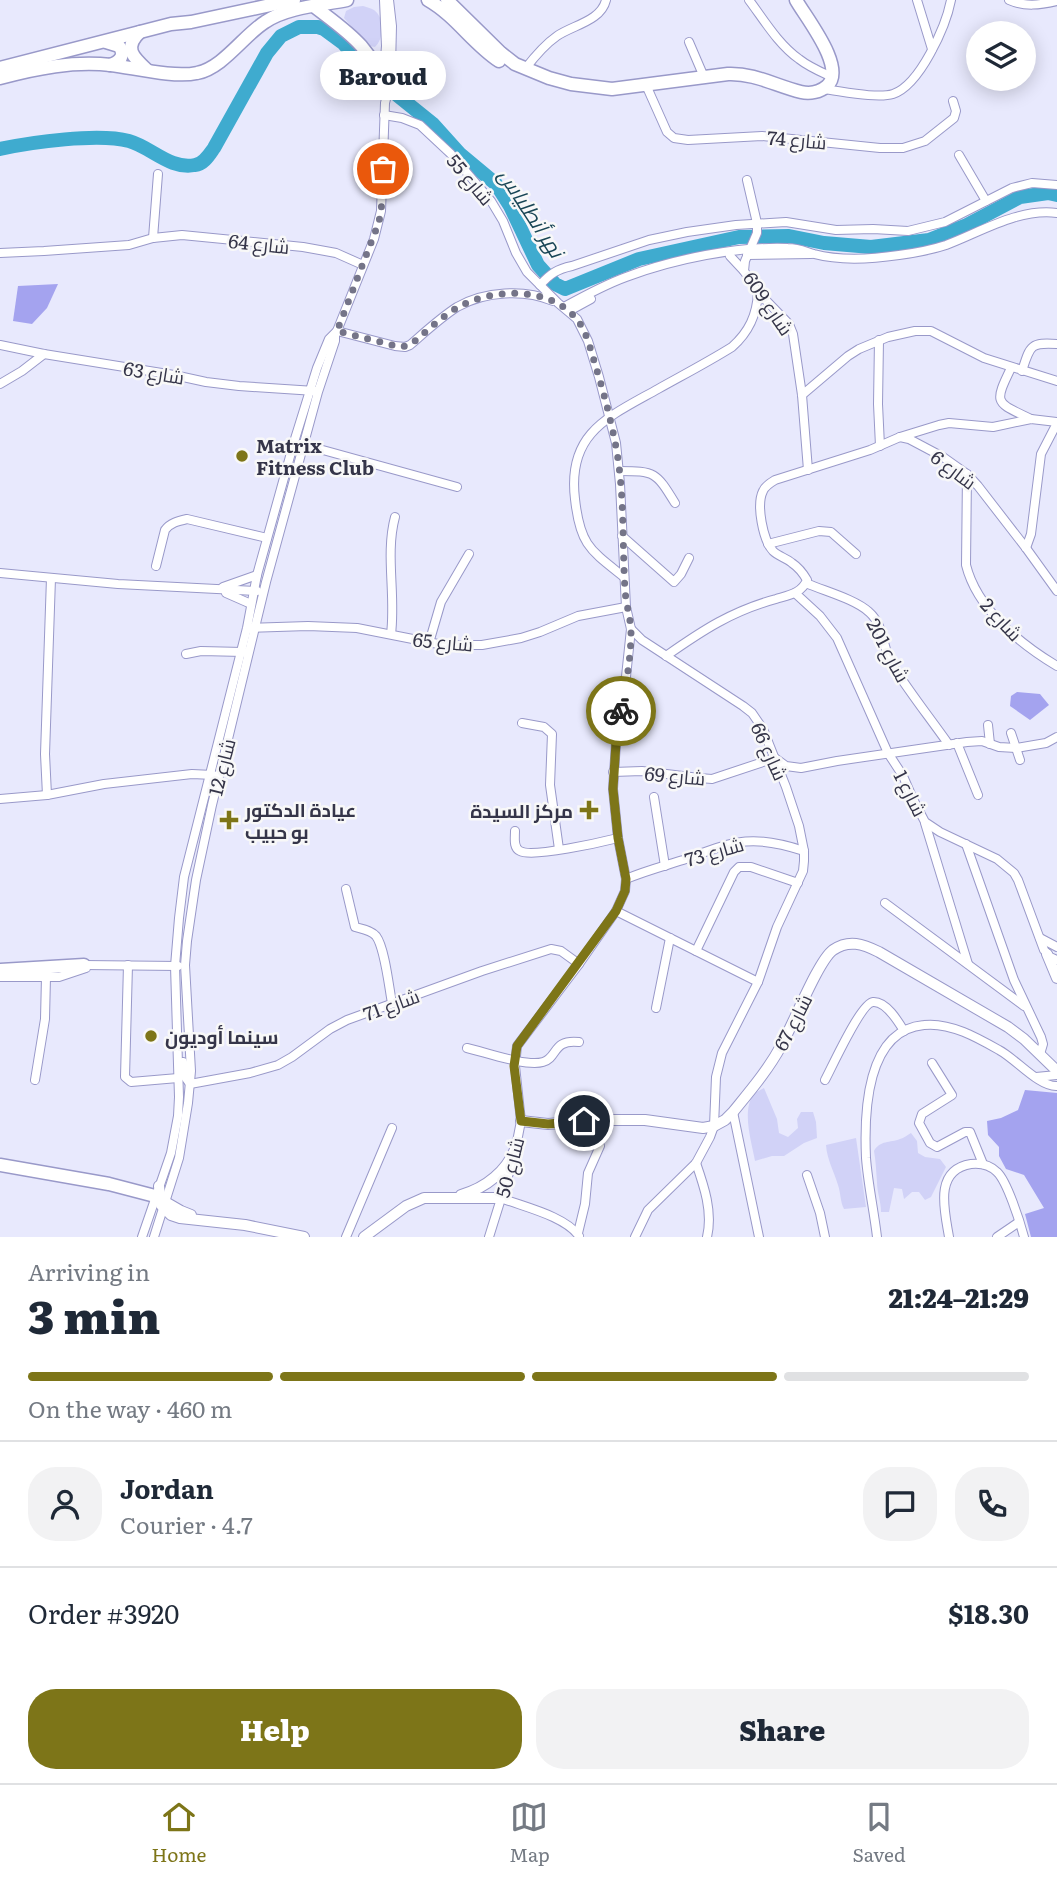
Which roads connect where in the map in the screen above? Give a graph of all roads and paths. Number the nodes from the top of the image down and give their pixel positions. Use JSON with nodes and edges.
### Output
{"nodes":[{"id":1,"x":257,"y":0,"type":"edge"},
{"id":2,"x":294,"y":0,"type":"edge"},
{"id":3,"x":347,"y":0,"type":"edge"},
{"id":4,"x":384,"y":0,"type":"edge"},
{"id":5,"x":389,"y":0,"type":"edge"},
{"id":6,"x":428,"y":0,"type":"edge"},
{"id":7,"x":447,"y":0,"type":"edge"},
{"id":8,"x":459,"y":0,"type":"edge"},
{"id":9,"x":606,"y":0,"type":"edge"},
{"id":10,"x":750,"y":0,"type":"edge"},
{"id":11,"x":796,"y":0,"type":"edge"},
{"id":12,"x":917,"y":0,"type":"edge"},
{"id":13,"x":951,"y":0,"type":"edge"},
{"id":14,"x":1009,"y":0,"type":"edge"},
{"id":15,"x":1057,"y":1,"type":"edge"},
{"id":16,"x":315,"y":7,"type":"junction"},
{"id":17,"x":171,"y":24,"type":"junction"},
{"id":18,"x":139,"y":32,"type":"junction"},
{"id":19,"x":103,"y":42,"type":"junction"},
{"id":20,"x":689,"y":42,"type":"dead end"},
{"id":21,"x":932,"y":49,"type":"junction"},
{"id":22,"x":110,"y":65,"type":"junction"},
{"id":23,"x":520,"y":66,"type":"junction"},
{"id":24,"x":0,"y":68,"type":"edge"},
{"id":25,"x":147,"y":70,"type":"junction"},
{"id":26,"x":832,"y":77,"type":"junction"},
{"id":27,"x":0,"y":78,"type":"edge"},
{"id":28,"x":704,"y":78,"type":"junction"},
{"id":29,"x":646,"y":85,"type":"junction"},
{"id":30,"x":384,"y":88,"type":"junction"},
{"id":31,"x":823,"y":89,"type":"junction"},
{"id":32,"x":953,"y":101,"type":"dead end"},
{"id":33,"x":384,"y":115,"type":"junction"},
{"id":34,"x":959,"y":155,"type":"dead end"},
{"id":35,"x":158,"y":174,"type":"dead end"},
{"id":36,"x":747,"y":180,"type":"dead end"},
{"id":37,"x":1057,"y":185,"type":"edge"},
{"id":38,"x":986,"y":201,"type":"junction"},
{"id":39,"x":1057,"y":213,"type":"edge"},
{"id":40,"x":757,"y":228,"type":"junction"},
{"id":41,"x":153,"y":237,"type":"junction"},
{"id":42,"x":751,"y":249,"type":"junction"},
{"id":43,"x":0,"y":253,"type":"edge"},
{"id":44,"x":730,"y":256,"type":"junction"},
{"id":45,"x":363,"y":265,"type":"junction"},
{"id":46,"x":744,"y":271,"type":"junction"},
{"id":47,"x":539,"y":282,"type":"junction"},
{"id":48,"x":758,"y":292,"type":"junction"},
{"id":49,"x":525,"y":295,"type":"junction"},
{"id":50,"x":564,"y":307,"type":"junction"},
{"id":51,"x":336,"y":332,"type":"junction"},
{"id":52,"x":879,"y":340,"type":"junction"},
{"id":53,"x":1057,"y":344,"type":"edge"},
{"id":54,"x":0,"y":345,"type":"edge"},
{"id":55,"x":44,"y":355,"type":"junction"},
{"id":56,"x":1011,"y":368,"type":"junction"},
{"id":57,"x":1022,"y":371,"type":"junction"},
{"id":58,"x":1057,"y":382,"type":"edge"},
{"id":59,"x":0,"y":384,"type":"edge"},
{"id":60,"x":314,"y":391,"type":"junction"},
{"id":61,"x":802,"y":395,"type":"junction"},
{"id":62,"x":609,"y":416,"type":"junction"},
{"id":63,"x":1031,"y":419,"type":"junction"},
{"id":64,"x":1057,"y":423,"type":"edge"},
{"id":65,"x":900,"y":436,"type":"junction"},
{"id":66,"x":294,"y":442,"type":"junction"},
{"id":67,"x":303,"y":445,"type":"junction"},
{"id":68,"x":880,"y":446,"type":"junction"},
{"id":69,"x":808,"y":470,"type":"junction"},
{"id":70,"x":619,"y":471,"type":"junction"},
{"id":71,"x":967,"y":474,"type":"junction"},
{"id":72,"x":457,"y":487,"type":"dead end"},
{"id":73,"x":675,"y":503,"type":"dead end"},
{"id":74,"x":395,"y":517,"type":"dead end"},
{"id":75,"x":622,"y":536,"type":"junction"},
{"id":76,"x":268,"y":538,"type":"junction"},
{"id":77,"x":768,"y":544,"type":"junction"},
{"id":78,"x":1026,"y":548,"type":"junction"},
{"id":79,"x":469,"y":554,"type":"dead end"},
{"id":80,"x":856,"y":554,"type":"dead end"},
{"id":81,"x":689,"y":558,"type":"dead end"},
{"id":82,"x":156,"y":566,"type":"dead end"},
{"id":83,"x":0,"y":573,"type":"edge"},
{"id":84,"x":257,"y":575,"type":"junction"},
{"id":85,"x":624,"y":576,"type":"junction"},
{"id":86,"x":51,"y":578,"type":"junction"},
{"id":87,"x":806,"y":583,"type":"junction"},
{"id":88,"x":216,"y":589,"type":"junction"},
{"id":89,"x":254,"y":590,"type":"junction"},
{"id":90,"x":1057,"y":591,"type":"edge"},
{"id":91,"x":264,"y":592,"type":"junction"},
{"id":92,"x":795,"y":593,"type":"junction"},
{"id":93,"x":251,"y":604,"type":"junction"},
{"id":94,"x":626,"y":607,"type":"junction"},
{"id":95,"x":251,"y":628,"type":"junction"},
{"id":96,"x":631,"y":629,"type":"junction"},
{"id":97,"x":391,"y":634,"type":"junction"},
{"id":98,"x":429,"y":643,"type":"junction"},
{"id":99,"x":245,"y":653,"type":"junction"},
{"id":100,"x":186,"y":654,"type":"dead end"},
{"id":101,"x":666,"y":656,"type":"junction"},
{"id":102,"x":1057,"y":666,"type":"edge"},
{"id":103,"x":522,"y":723,"type":"dead end"},
{"id":104,"x":988,"y":725,"type":"dead end"},
{"id":105,"x":1011,"y":733,"type":"dead end"},
{"id":106,"x":1057,"y":737,"type":"edge"},
{"id":107,"x":953,"y":744,"type":"junction"},
{"id":108,"x":990,"y":744,"type":"junction"},
{"id":109,"x":1016,"y":748,"type":"junction"},
{"id":110,"x":888,"y":753,"type":"junction"},
{"id":111,"x":775,"y":758,"type":"junction"},
{"id":112,"x":1020,"y":760,"type":"dead end"},
{"id":113,"x":213,"y":762,"type":"junction"},
{"id":114,"x":613,"y":772,"type":"junction"},
{"id":115,"x":192,"y":774,"type":"junction"},
{"id":116,"x":209,"y":775,"type":"junction"},
{"id":117,"x":219,"y":776,"type":"junction"},
{"id":118,"x":205,"y":790,"type":"junction"},
{"id":119,"x":978,"y":795,"type":"dead end"},
{"id":120,"x":47,"y":796,"type":"junction"},
{"id":121,"x":654,"y":797,"type":"dead end"},
{"id":122,"x":0,"y":799,"type":"edge"},
{"id":123,"x":925,"y":822,"type":"junction"},
{"id":124,"x":514,"y":831,"type":"dead end"},
{"id":125,"x":618,"y":838,"type":"junction"},
{"id":126,"x":966,"y":844,"type":"junction"},
{"id":127,"x":559,"y":849,"type":"junction"},
{"id":128,"x":804,"y":851,"type":"junction"},
{"id":129,"x":624,"y":866,"type":"junction"},
{"id":130,"x":665,"y":866,"type":"junction"},
{"id":131,"x":643,"y":872,"type":"junction"},
{"id":132,"x":626,"y":879,"type":"junction"},
{"id":133,"x":798,"y":883,"type":"junction"},
{"id":134,"x":346,"y":889,"type":"dead end"},
{"id":135,"x":885,"y":902,"type":"dead end"},
{"id":136,"x":616,"y":911,"type":"junction"},
{"id":137,"x":670,"y":938,"type":"junction"},
{"id":138,"x":1040,"y":938,"type":"junction"},
{"id":139,"x":1057,"y":947,"type":"edge"},
{"id":140,"x":696,"y":951,"type":"junction"},
{"id":141,"x":1046,"y":954,"type":"junction"},
{"id":142,"x":1057,"y":960,"type":"edge"},
{"id":143,"x":0,"y":964,"type":"edge"},
{"id":144,"x":90,"y":964,"type":"junction"},
{"id":145,"x":579,"y":964,"type":"junction"},
{"id":146,"x":968,"y":964,"type":"junction"},
{"id":147,"x":128,"y":965,"type":"junction"},
{"id":148,"x":185,"y":965,"type":"junction"},
{"id":149,"x":175,"y":966,"type":"junction"},
{"id":150,"x":0,"y":970,"type":"edge"},
{"id":151,"x":0,"y":977,"type":"edge"},
{"id":152,"x":46,"y":977,"type":"junction"},
{"id":153,"x":1057,"y":978,"type":"edge"},
{"id":154,"x":758,"y":982,"type":"junction"},
{"id":155,"x":392,"y":1003,"type":"junction"},
{"id":156,"x":1026,"y":1007,"type":"junction"},
{"id":157,"x":656,"y":1008,"type":"dead end"},
{"id":158,"x":904,"y":1031,"type":"junction"},
{"id":159,"x":177,"y":1032,"type":"junction"},
{"id":160,"x":579,"y":1042,"type":"dead end"},
{"id":161,"x":467,"y":1048,"type":"dead end"},
{"id":162,"x":1041,"y":1055,"type":"junction"},
{"id":163,"x":514,"y":1060,"type":"junction"},
{"id":164,"x":932,"y":1063,"type":"dead end"},
{"id":165,"x":1057,"y":1063,"type":"edge"},
{"id":166,"x":191,"y":1071,"type":"junction"},
{"id":167,"x":1057,"y":1073,"type":"edge"},
{"id":168,"x":1036,"y":1077,"type":"junction"},
{"id":169,"x":178,"y":1078,"type":"junction"},
{"id":170,"x":36,"y":1080,"type":"dead end"},
{"id":171,"x":208,"y":1080,"type":"junction"},
{"id":172,"x":825,"y":1080,"type":"dead end"},
{"id":173,"x":190,"y":1084,"type":"junction"},
{"id":174,"x":1057,"y":1086,"type":"edge"},
{"id":175,"x":733,"y":1112,"type":"junction"},
{"id":176,"x":521,"y":1121,"type":"junction"},
{"id":177,"x":714,"y":1126,"type":"junction"},
{"id":178,"x":392,"y":1128,"type":"dead end"},
{"id":179,"x":600,"y":1146,"type":"dead end"},
{"id":180,"x":516,"y":1147,"type":"junction"},
{"id":181,"x":0,"y":1158,"type":"edge"},
{"id":182,"x":696,"y":1163,"type":"junction"},
{"id":183,"x":983,"y":1164,"type":"junction"},
{"id":184,"x":0,"y":1165,"type":"edge"},
{"id":185,"x":807,"y":1175,"type":"dead end"},
{"id":186,"x":111,"y":1184,"type":"junction"},
{"id":187,"x":161,"y":1197,"type":"junction"},
{"id":188,"x":443,"y":1197,"type":"junction"},
{"id":189,"x":501,"y":1198,"type":"junction"},
{"id":190,"x":1019,"y":1222,"type":"junction"},
{"id":191,"x":569,"y":1226,"type":"junction"},
{"id":192,"x":369,"y":1235,"type":"edge"},
{"id":193,"x":579,"y":1235,"type":"edge"},
{"id":194,"x":142,"y":1237,"type":"edge"},
{"id":195,"x":154,"y":1237,"type":"edge"},
{"id":196,"x":304,"y":1237,"type":"edge"},
{"id":197,"x":346,"y":1237,"type":"edge"},
{"id":198,"x":489,"y":1237,"type":"edge"},
{"id":199,"x":564,"y":1237,"type":"edge"},
{"id":200,"x":635,"y":1237,"type":"edge"},
{"id":201,"x":707,"y":1237,"type":"edge"},
{"id":202,"x":760,"y":1237,"type":"edge"},
{"id":203,"x":825,"y":1237,"type":"edge"},
{"id":204,"x":877,"y":1237,"type":"edge"},
{"id":205,"x":950,"y":1237,"type":"edge"},
{"id":206,"x":998,"y":1237,"type":"edge"},
{"id":207,"x":1024,"y":1237,"type":"edge"}],
"edges":[{"from":1,"to":17,"type":"highway"},
{"from":2,"to":17,"type":"highway"},
{"from":3,"to":16,"type":"highway"},
{"from":4,"to":30,"type":"street"},
{"from":5,"to":30,"type":"street"},
{"from":6,"to":23,"type":"highway"},
{"from":7,"to":23,"type":"highway"},
{"from":8,"to":23,"type":"highway"},
{"from":9,"to":23,"type":"street"},
{"from":10,"to":26,"type":"street"},
{"from":11,"to":26,"type":"highway"},
{"from":12,"to":21,"type":"street"},
{"from":13,"to":21,"type":"street"},
{"from":14,"to":15,"type":"street"},
{"from":16,"to":25,"type":"highway"},
{"from":16,"to":30,"type":"highway"},
{"from":17,"to":18,"type":"highway"},
{"from":18,"to":19,"type":"highway"},
{"from":18,"to":25,"type":"highway"},
{"from":19,"to":22,"type":"highway"},
{"from":19,"to":24,"type":"highway"},
{"from":20,"to":28,"type":"street"},
{"from":21,"to":31,"type":"street"},
{"from":22,"to":25,"type":"highway"},
{"from":22,"to":27,"type":"highway"},
{"from":23,"to":29,"type":"highway"},
{"from":26,"to":31,"type":"highway"},
{"from":28,"to":29,"type":"highway"},
{"from":28,"to":31,"type":"highway"},
{"from":29,"to":32,"type":"street","name":"شارع 74"},
{"from":30,"to":33,"type":"street","name":"شارع 12"},
{"from":33,"to":45,"type":"street","name":"شارع 12"},
{"from":33,"to":47,"type":"street","name":"شارع 55"},
{"from":34,"to":38,"type":"street"},
{"from":35,"to":41,"type":"street"},
{"from":36,"to":40,"type":"street","name":"شارع 609"},
{"from":37,"to":38,"type":"street"},
{"from":38,"to":40,"type":"street"},
{"from":39,"to":42,"type":"street"},
{"from":40,"to":42,"type":"street","name":"شارع 609"},
{"from":40,"to":47,"type":"street"},
{"from":41,"to":43,"type":"street","name":"شارع 64"},
{"from":41,"to":45,"type":"street","name":"شارع 64"},
{"from":42,"to":44,"type":"street"},
{"from":42,"to":46,"type":"street","name":"شارع 609"},
{"from":42,"to":50,"type":"street"},
{"from":44,"to":46,"type":"street"},
{"from":44,"to":50,"type":"street"},
{"from":45,"to":51,"type":"street","name":"شارع 12"},
{"from":46,"to":48,"type":"street","name":"شارع 609"},
{"from":47,"to":49,"type":"street"},
{"from":47,"to":50,"type":"street","name":"شارع 55"},
{"from":48,"to":61,"type":"street","name":"شارع 609"},
{"from":48,"to":62,"type":"street"},
{"from":49,"to":50,"type":"street"},
{"from":49,"to":51,"type":"street"},
{"from":50,"to":62,"type":"street","name":"شارع 55"},
{"from":51,"to":60,"type":"street","name":"شارع 12"},
{"from":52,"to":56,"type":"street"},
{"from":52,"to":61,"type":"street"},
{"from":52,"to":68,"type":"street"},
{"from":53,"to":57,"type":"street"},
{"from":54,"to":55,"type":"street","name":"شارع 63"},
{"from":55,"to":59,"type":"street"},
{"from":55,"to":60,"type":"street","name":"شارع 63"},
{"from":56,"to":57,"type":"street"},
{"from":56,"to":63,"type":"street"},
{"from":57,"to":58,"type":"street"},
{"from":60,"to":66,"type":"street","name":"شارع 12"},
{"from":60,"to":67,"type":"street","name":"شارع 12"},
{"from":61,"to":69,"type":"street","name":"شارع 609"},
{"from":62,"to":70,"type":"street","name":"شارع 55"},
{"from":62,"to":85,"type":"street"},
{"from":63,"to":64,"type":"street"},
{"from":63,"to":65,"type":"street"},
{"from":64,"to":78,"type":"street"},
{"from":65,"to":68,"type":"street"},
{"from":65,"to":71,"type":"street","name":"شارع 6"},
{"from":66,"to":67,"type":"street"},
{"from":66,"to":76,"type":"street","name":"شارع 12"},
{"from":67,"to":72,"type":"street"},
{"from":67,"to":91,"type":"street","name":"شارع 12"},
{"from":68,"to":69,"type":"street"},
{"from":69,"to":77,"type":"street"},
{"from":70,"to":73,"type":"street"},
{"from":70,"to":75,"type":"street","name":"شارع 55"},
{"from":71,"to":78,"type":"street","name":"شارع 6"},
{"from":71,"to":102,"type":"street","name":"شارع 2"},
{"from":74,"to":97,"type":"street"},
{"from":75,"to":81,"type":"street"},
{"from":75,"to":85,"type":"street","name":"شارع 55"},
{"from":76,"to":82,"type":"street"},
{"from":76,"to":84,"type":"street","name":"شارع 12"},
{"from":77,"to":80,"type":"street"},
{"from":77,"to":87,"type":"street"},
{"from":78,"to":90,"type":"street","name":"شارع 6"},
{"from":79,"to":98,"type":"street"},
{"from":83,"to":86,"type":"street"},
{"from":84,"to":88,"type":"street"},
{"from":84,"to":89,"type":"street","name":"شارع 12"},
{"from":85,"to":94,"type":"street","name":"شارع 55"},
{"from":86,"to":88,"type":"street"},
{"from":86,"to":120,"type":"street"},
{"from":87,"to":92,"type":"street"},
{"from":87,"to":107,"type":"street","name":"شارع 201"},
{"from":88,"to":89,"type":"street"},
{"from":88,"to":93,"type":"street"},
{"from":89,"to":91,"type":"street"},
{"from":89,"to":93,"type":"street","name":"شارع 12"},
{"from":91,"to":95,"type":"street","name":"شارع 12"},
{"from":92,"to":101,"type":"street"},
{"from":92,"to":110,"type":"street"},
{"from":93,"to":95,"type":"street","name":"شارع 12"},
{"from":94,"to":96,"type":"street","name":"شارع 55"},
{"from":94,"to":98,"type":"street","name":"شارع 65"},
{"from":95,"to":97,"type":"street","name":"شارع 65"},
{"from":95,"to":99,"type":"street","name":"شارع 12"},
{"from":96,"to":101,"type":"street","name":"شارع 66"},
{"from":96,"to":114,"type":"street","name":"شارع 55"},
{"from":97,"to":98,"type":"street","name":"شارع 65"},
{"from":99,"to":100,"type":"street"},
{"from":99,"to":113,"type":"street","name":"شارع 12"},
{"from":99,"to":117,"type":"street","name":"شارع 12"},
{"from":101,"to":111,"type":"street","name":"شارع 66"},
{"from":103,"to":127,"type":"street"},
{"from":104,"to":108,"type":"street"},
{"from":105,"to":109,"type":"street"},
{"from":106,"to":109,"type":"street"},
{"from":107,"to":108,"type":"street"},
{"from":107,"to":110,"type":"street"},
{"from":107,"to":119,"type":"street","name":"شارع 201"},
{"from":108,"to":109,"type":"street"},
{"from":109,"to":112,"type":"street"},
{"from":110,"to":111,"type":"street","name":"شارع 1"},
{"from":110,"to":123,"type":"street","name":"شارع 1"},
{"from":111,"to":114,"type":"street","name":"شارع 69"},
{"from":111,"to":128,"type":"street","name":"شارع 66"},
{"from":113,"to":115,"type":"street"},
{"from":113,"to":116,"type":"street","name":"شارع 12"},
{"from":114,"to":125,"type":"street","name":"شارع 55"},
{"from":115,"to":116,"type":"street"},
{"from":115,"to":118,"type":"street"},
{"from":115,"to":120,"type":"street"},
{"from":116,"to":117,"type":"street"},
{"from":116,"to":118,"type":"street","name":"شارع 12"},
{"from":117,"to":148,"type":"street","name":"شارع 12"},
{"from":118,"to":149,"type":"street","name":"شارع 12"},
{"from":120,"to":122,"type":"street"},
{"from":121,"to":130,"type":"street"},
{"from":123,"to":126,"type":"street","name":"شارع 1"},
{"from":123,"to":146,"type":"street"},
{"from":124,"to":127,"type":"street"},
{"from":125,"to":127,"type":"street"},
{"from":125,"to":129,"type":"street","name":"شارع 55"},
{"from":126,"to":138,"type":"street","name":"شارع 1"},
{"from":126,"to":156,"type":"street"},
{"from":128,"to":130,"type":"street","name":"شارع 73"},
{"from":128,"to":133,"type":"street"},
{"from":129,"to":131,"type":"street"},
{"from":129,"to":132,"type":"street","name":"شارع 55"},
{"from":130,"to":131,"type":"street","name":"شارع 73"},
{"from":131,"to":132,"type":"street","name":"شارع 73"},
{"from":132,"to":136,"type":"street"},
{"from":133,"to":140,"type":"street"},
{"from":133,"to":154,"type":"street"},
{"from":134,"to":155,"type":"street"},
{"from":135,"to":146,"type":"street"},
{"from":136,"to":137,"type":"street"},
{"from":136,"to":145,"type":"street"},
{"from":137,"to":140,"type":"street"},
{"from":137,"to":157,"type":"street"},
{"from":138,"to":139,"type":"street"},
{"from":138,"to":141,"type":"street","name":"شارع 1"},
{"from":140,"to":154,"type":"street"},
{"from":141,"to":142,"type":"street"},
{"from":141,"to":153,"type":"main road"},
{"from":143,"to":144,"type":"street"},
{"from":144,"to":147,"type":"street"},
{"from":144,"to":150,"type":"highway"},
{"from":144,"to":152,"type":"street"},
{"from":145,"to":155,"type":"street","name":"شارع 71"},
{"from":145,"to":163,"type":"street"},
{"from":146,"to":156,"type":"street"},
{"from":147,"to":149,"type":"street"},
{"from":147,"to":169,"type":"street"},
{"from":148,"to":149,"type":"street"},
{"from":148,"to":166,"type":"street","name":"شارع 12"},
{"from":149,"to":159,"type":"street","name":"شارع 12"},
{"from":151,"to":152,"type":"street"},
{"from":152,"to":170,"type":"street"},
{"from":154,"to":177,"type":"street"},
{"from":155,"to":171,"type":"street","name":"شارع 71"},
{"from":156,"to":162,"type":"street"},
{"from":158,"to":168,"type":"street"},
{"from":158,"to":172,"type":"street"},
{"from":158,"to":204,"type":"street"},
{"from":159,"to":169,"type":"street","name":"شارع 12"},
{"from":159,"to":173,"type":"street"},
{"from":160,"to":163,"type":"street"},
{"from":161,"to":163,"type":"street"},
{"from":162,"to":165,"type":"main road"},
{"from":162,"to":167,"type":"main road"},
{"from":162,"to":175,"type":"main road","name":"شارع 67"},
{"from":163,"to":176,"type":"street","name":"شارع 50"},
{"from":164,"to":183,"type":"street"},
{"from":166,"to":171,"type":"street"},
{"from":166,"to":173,"type":"street","name":"شارع 12"},
{"from":167,"to":168,"type":"street"},
{"from":168,"to":174,"type":"street"},
{"from":169,"to":187,"type":"street","name":"شارع 12"},
{"from":171,"to":173,"type":"street","name":"شارع 71"},
{"from":173,"to":187,"type":"street","name":"شارع 12"},
{"from":175,"to":177,"type":"main road","name":"شارع 67"},
{"from":175,"to":202,"type":"street"},
{"from":176,"to":177,"type":"main road"},
{"from":176,"to":180,"type":"street","name":"شارع 50"},
{"from":177,"to":182,"type":"street"},
{"from":178,"to":197,"type":"street"},
{"from":179,"to":193,"type":"street"},
{"from":180,"to":188,"type":"main road"},
{"from":180,"to":189,"type":"street","name":"شارع 50"},
{"from":181,"to":186,"type":"highway"},
{"from":182,"to":200,"type":"street"},
{"from":182,"to":201,"type":"street"},
{"from":183,"to":190,"type":"street"},
{"from":183,"to":205,"type":"street"},
{"from":184,"to":186,"type":"highway"},
{"from":185,"to":203,"type":"street"},
{"from":186,"to":187,"type":"highway"},
{"from":187,"to":194,"type":"street"},
{"from":187,"to":195,"type":"street"},
{"from":187,"to":196,"type":"main road"},
{"from":188,"to":189,"type":"main road"},
{"from":188,"to":192,"type":"main road"},
{"from":189,"to":191,"type":"street"},
{"from":189,"to":198,"type":"street","name":"شارع 50"},
{"from":190,"to":206,"type":"street"},
{"from":190,"to":207,"type":"street"},
{"from":191,"to":193,"type":"street"},
{"from":191,"to":199,"type":"street"}]}
